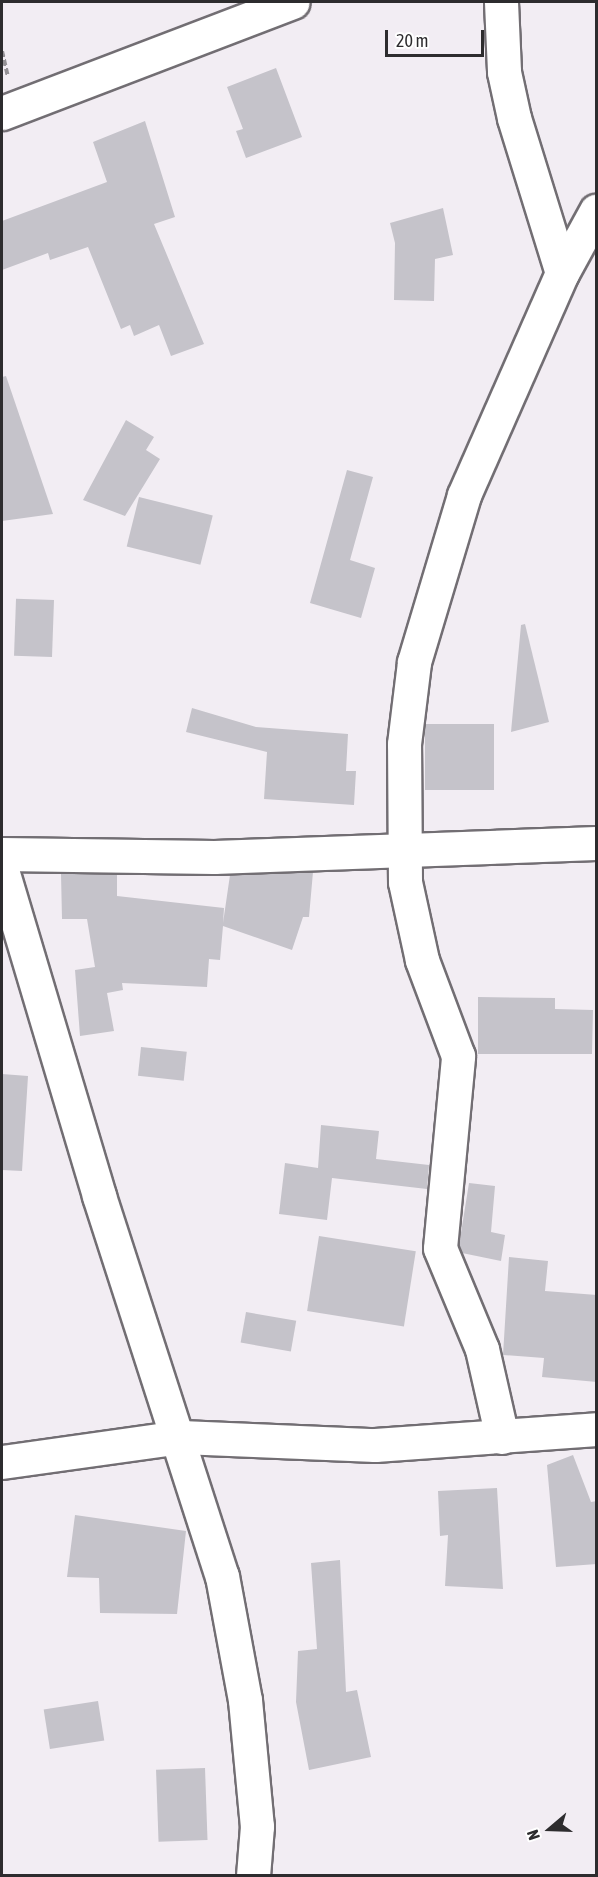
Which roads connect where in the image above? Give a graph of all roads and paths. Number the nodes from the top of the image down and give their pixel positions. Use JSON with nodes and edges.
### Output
{"nodes":[{"id":1,"x":292,"y":2,"type":"edge"},
{"id":2,"x":501,"y":2,"type":"edge"},
{"id":3,"x":2,"y":113,"type":"edge"},
{"id":4,"x":597,"y":211,"type":"edge"},
{"id":5,"x":562,"y":273,"type":"junction"},
{"id":6,"x":597,"y":843,"type":"edge"},
{"id":7,"x":401,"y":853,"type":"junction"},
{"id":8,"x":2,"y":854,"type":"edge"},
{"id":9,"x":2,"y":870,"type":"edge"},
{"id":10,"x":597,"y":1429,"type":"edge"},
{"id":11,"x":181,"y":1437,"type":"junction"},
{"id":12,"x":502,"y":1437,"type":"junction"},
{"id":13,"x":2,"y":1462,"type":"edge"},
{"id":14,"x":253,"y":1875,"type":"edge"}],
"edges":[{"from":1,"to":3,"type":"street"},
{"from":2,"to":5,"type":"street"},
{"from":4,"to":5,"type":"street"},
{"from":5,"to":7,"type":"street"},
{"from":6,"to":7,"type":"street"},
{"from":7,"to":8,"type":"street"},
{"from":7,"to":12,"type":"street"},
{"from":9,"to":11,"type":"street"},
{"from":10,"to":12,"type":"street"},
{"from":11,"to":12,"type":"street"},
{"from":11,"to":13,"type":"street"},
{"from":11,"to":14,"type":"street"}]}
